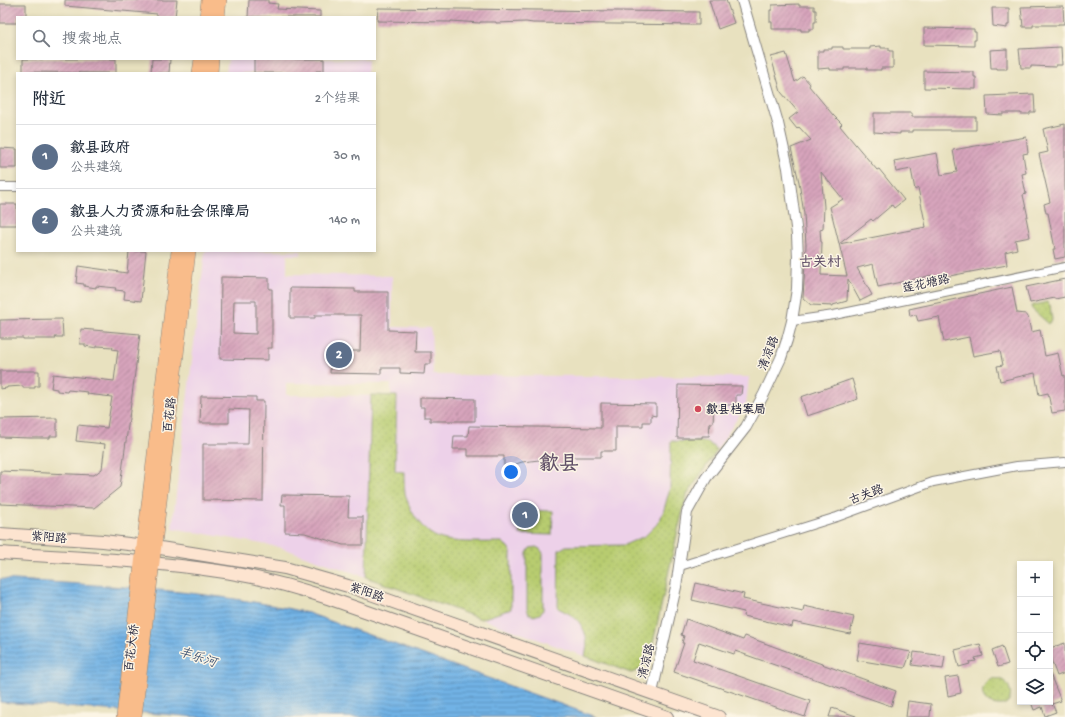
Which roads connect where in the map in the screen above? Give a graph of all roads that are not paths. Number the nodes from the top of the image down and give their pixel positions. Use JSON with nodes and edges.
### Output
{"nodes":[{"id":1,"x":208,"y":0,"type":"edge"},
{"id":2,"x":220,"y":0,"type":"edge"},
{"id":3,"x":742,"y":0,"type":"edge"},
{"id":4,"x":206,"y":16,"type":"edge"},
{"id":5,"x":218,"y":16,"type":"edge"},
{"id":6,"x":201,"y":60,"type":"edge"},
{"id":7,"x":212,"y":60,"type":"edge"},
{"id":8,"x":199,"y":72,"type":"edge"},
{"id":9,"x":211,"y":72,"type":"edge"},
{"id":10,"x":0,"y":186,"type":"edge"},
{"id":11,"x":16,"y":187,"type":"edge"},
{"id":12,"x":178,"y":252,"type":"edge"},
{"id":13,"x":189,"y":252,"type":"edge"},
{"id":14,"x":1065,"y":267,"type":"edge"},
{"id":15,"x":792,"y":321,"type":"junction"},
{"id":16,"x":1065,"y":462,"type":"edge"},
{"id":17,"x":0,"y":534,"type":"edge"},
{"id":18,"x":148,"y":546,"type":"junction"},
{"id":19,"x":0,"y":553,"type":"edge"},
{"id":20,"x":147,"y":564,"type":"junction"},
{"id":21,"x":680,"y":566,"type":"junction"},
{"id":22,"x":145,"y":579,"type":"junction"},
{"id":23,"x":652,"y":693,"type":"junction"},
{"id":24,"x":123,"y":717,"type":"edge"},
{"id":25,"x":135,"y":717,"type":"edge"},
{"id":26,"x":667,"y":717,"type":"edge"},
{"id":27,"x":719,"y":717,"type":"edge"}],
"edges":[{"from":1,"to":4,"type":"main road"},
{"from":2,"to":5,"type":"main road"},
{"from":3,"to":15,"type":"street","name":"清凉路"},
{"from":6,"to":8,"type":"main road"},
{"from":7,"to":9,"type":"main road"},
{"from":10,"to":11,"type":"street"},
{"from":12,"to":18,"type":"main road","name":"百花路"},
{"from":13,"to":18,"type":"main road","name":"百花路"},
{"from":14,"to":15,"type":"street","name":"莲花塘路"},
{"from":15,"to":21,"type":"street","name":"清凉路"},
{"from":16,"to":21,"type":"street","name":"古关路"},
{"from":17,"to":18,"type":"main road","name":"紫阳路"},
{"from":18,"to":20,"type":"main road","name":"百花路"},
{"from":18,"to":23,"type":"main road","name":"紫阳路"},
{"from":19,"to":20,"type":"main road","name":"紫阳路"},
{"from":20,"to":22,"type":"main road","name":"百花路"},
{"from":20,"to":26,"type":"main road","name":"紫阳路"},
{"from":21,"to":23,"type":"street","name":"清凉路"},
{"from":22,"to":24,"type":"main road","name":"百花大桥"},
{"from":22,"to":25,"type":"main road","name":"百花大桥"},
{"from":23,"to":27,"type":"main road","name":"紫阳路"}]}
